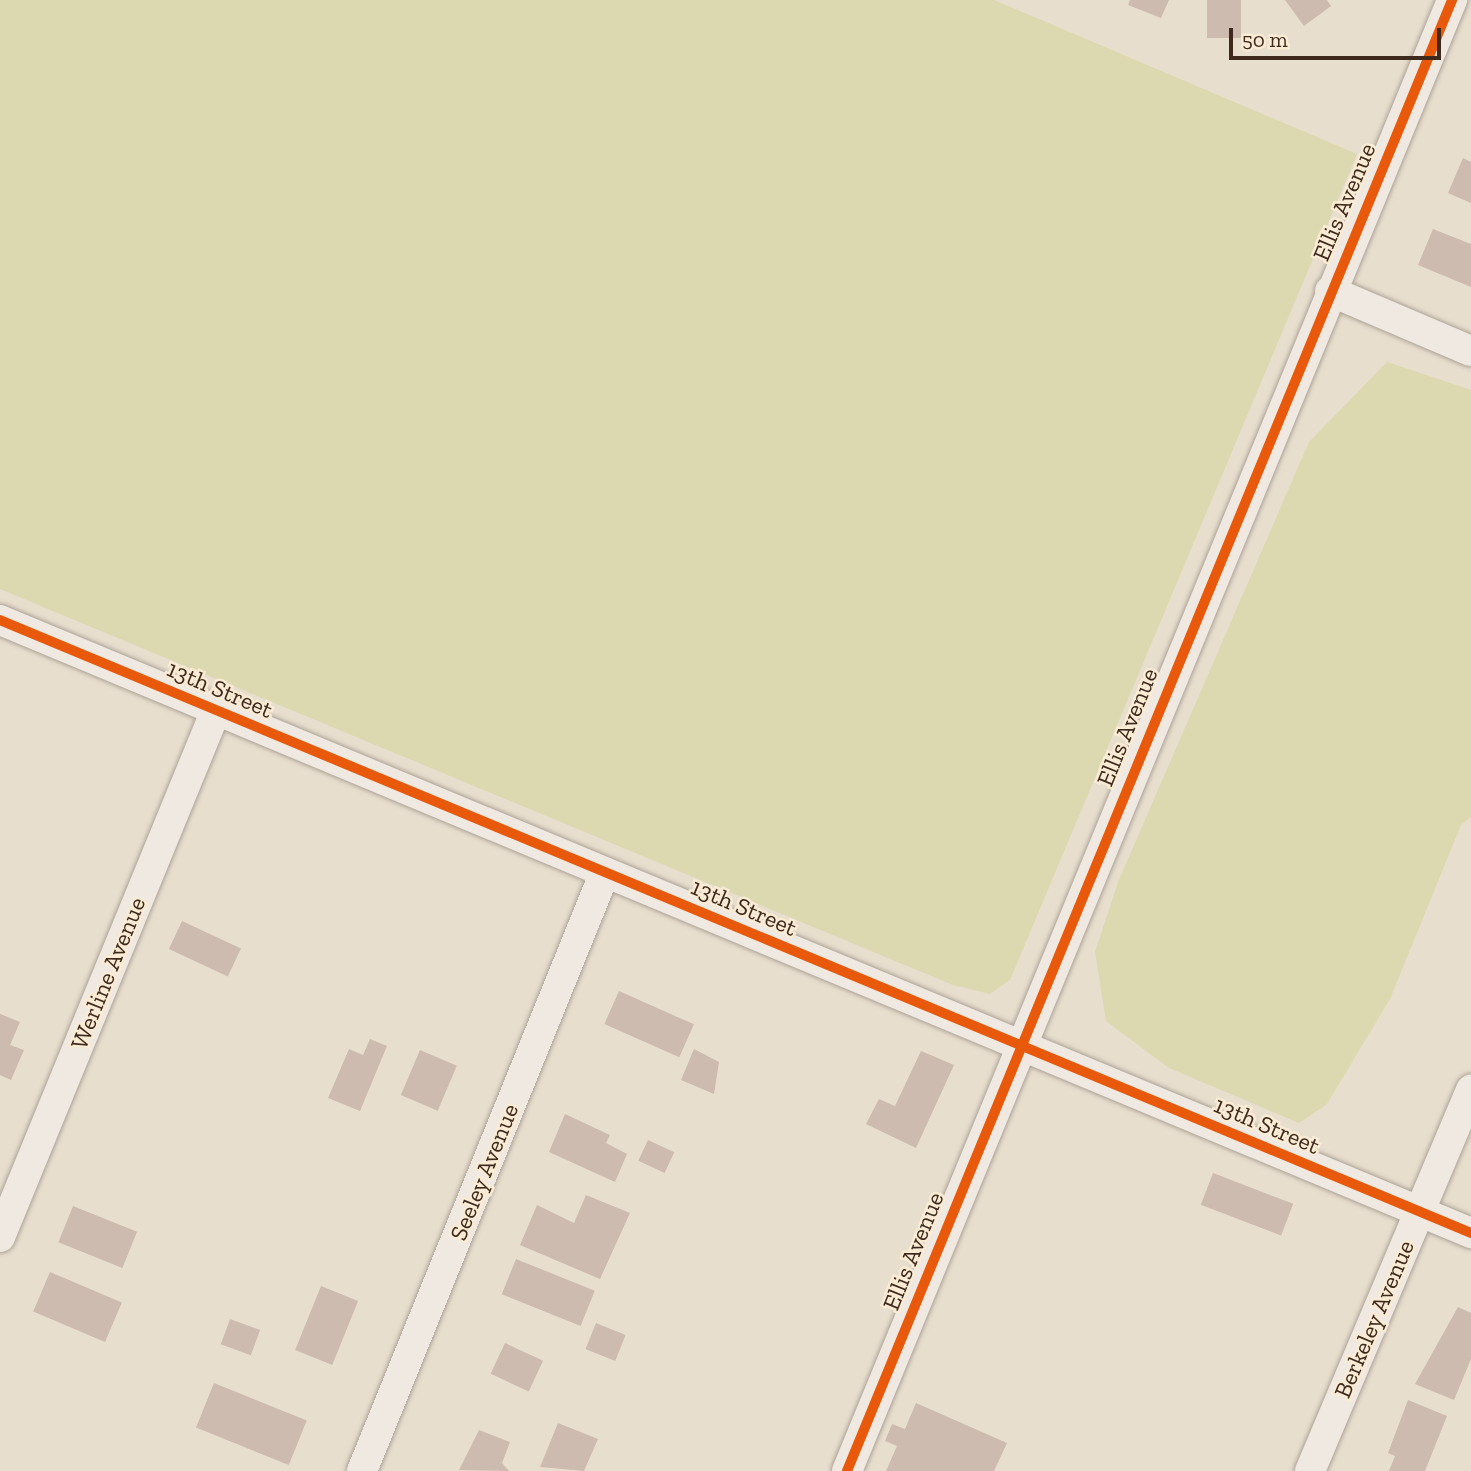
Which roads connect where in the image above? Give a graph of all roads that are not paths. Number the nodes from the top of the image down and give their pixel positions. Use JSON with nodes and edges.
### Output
{"nodes":[{"id":1,"x":1452,"y":0,"type":"edge"},
{"id":2,"x":1330,"y":291,"type":"junction"},
{"id":3,"x":1471,"y":351,"type":"edge"},
{"id":4,"x":0,"y":620,"type":"edge"},
{"id":5,"x":216,"y":710,"type":"junction"},
{"id":6,"x":605,"y":872,"type":"junction"},
{"id":7,"x":1019,"y":1044,"type":"junction"},
{"id":8,"x":1471,"y":1090,"type":"edge"},
{"id":9,"x":1419,"y":1211,"type":"junction"},
{"id":10,"x":1471,"y":1233,"type":"edge"},
{"id":11,"x":0,"y":1237,"type":"edge"},
{"id":12,"x":362,"y":1471,"type":"edge"},
{"id":13,"x":847,"y":1471,"type":"edge"},
{"id":14,"x":1310,"y":1471,"type":"edge"}],
"edges":[{"from":1,"to":2,"type":"street","name":"Ellis Avenue"},
{"from":2,"to":3,"type":"street"},
{"from":2,"to":7,"type":"street","name":"Ellis Avenue"},
{"from":4,"to":5,"type":"street","name":"13th Street"},
{"from":5,"to":6,"type":"street","name":"13th Street"},
{"from":5,"to":11,"type":"street","name":"Werline Avenue"},
{"from":6,"to":7,"type":"street","name":"13th Street"},
{"from":6,"to":12,"type":"street","name":"Seeley Avenue"},
{"from":7,"to":9,"type":"street","name":"13th Street"},
{"from":7,"to":13,"type":"street","name":"Ellis Avenue"},
{"from":8,"to":9,"type":"street","name":"Berkeley Avenue"},
{"from":9,"to":10,"type":"street","name":"13th Street"},
{"from":9,"to":14,"type":"street","name":"Berkeley Avenue"}]}
